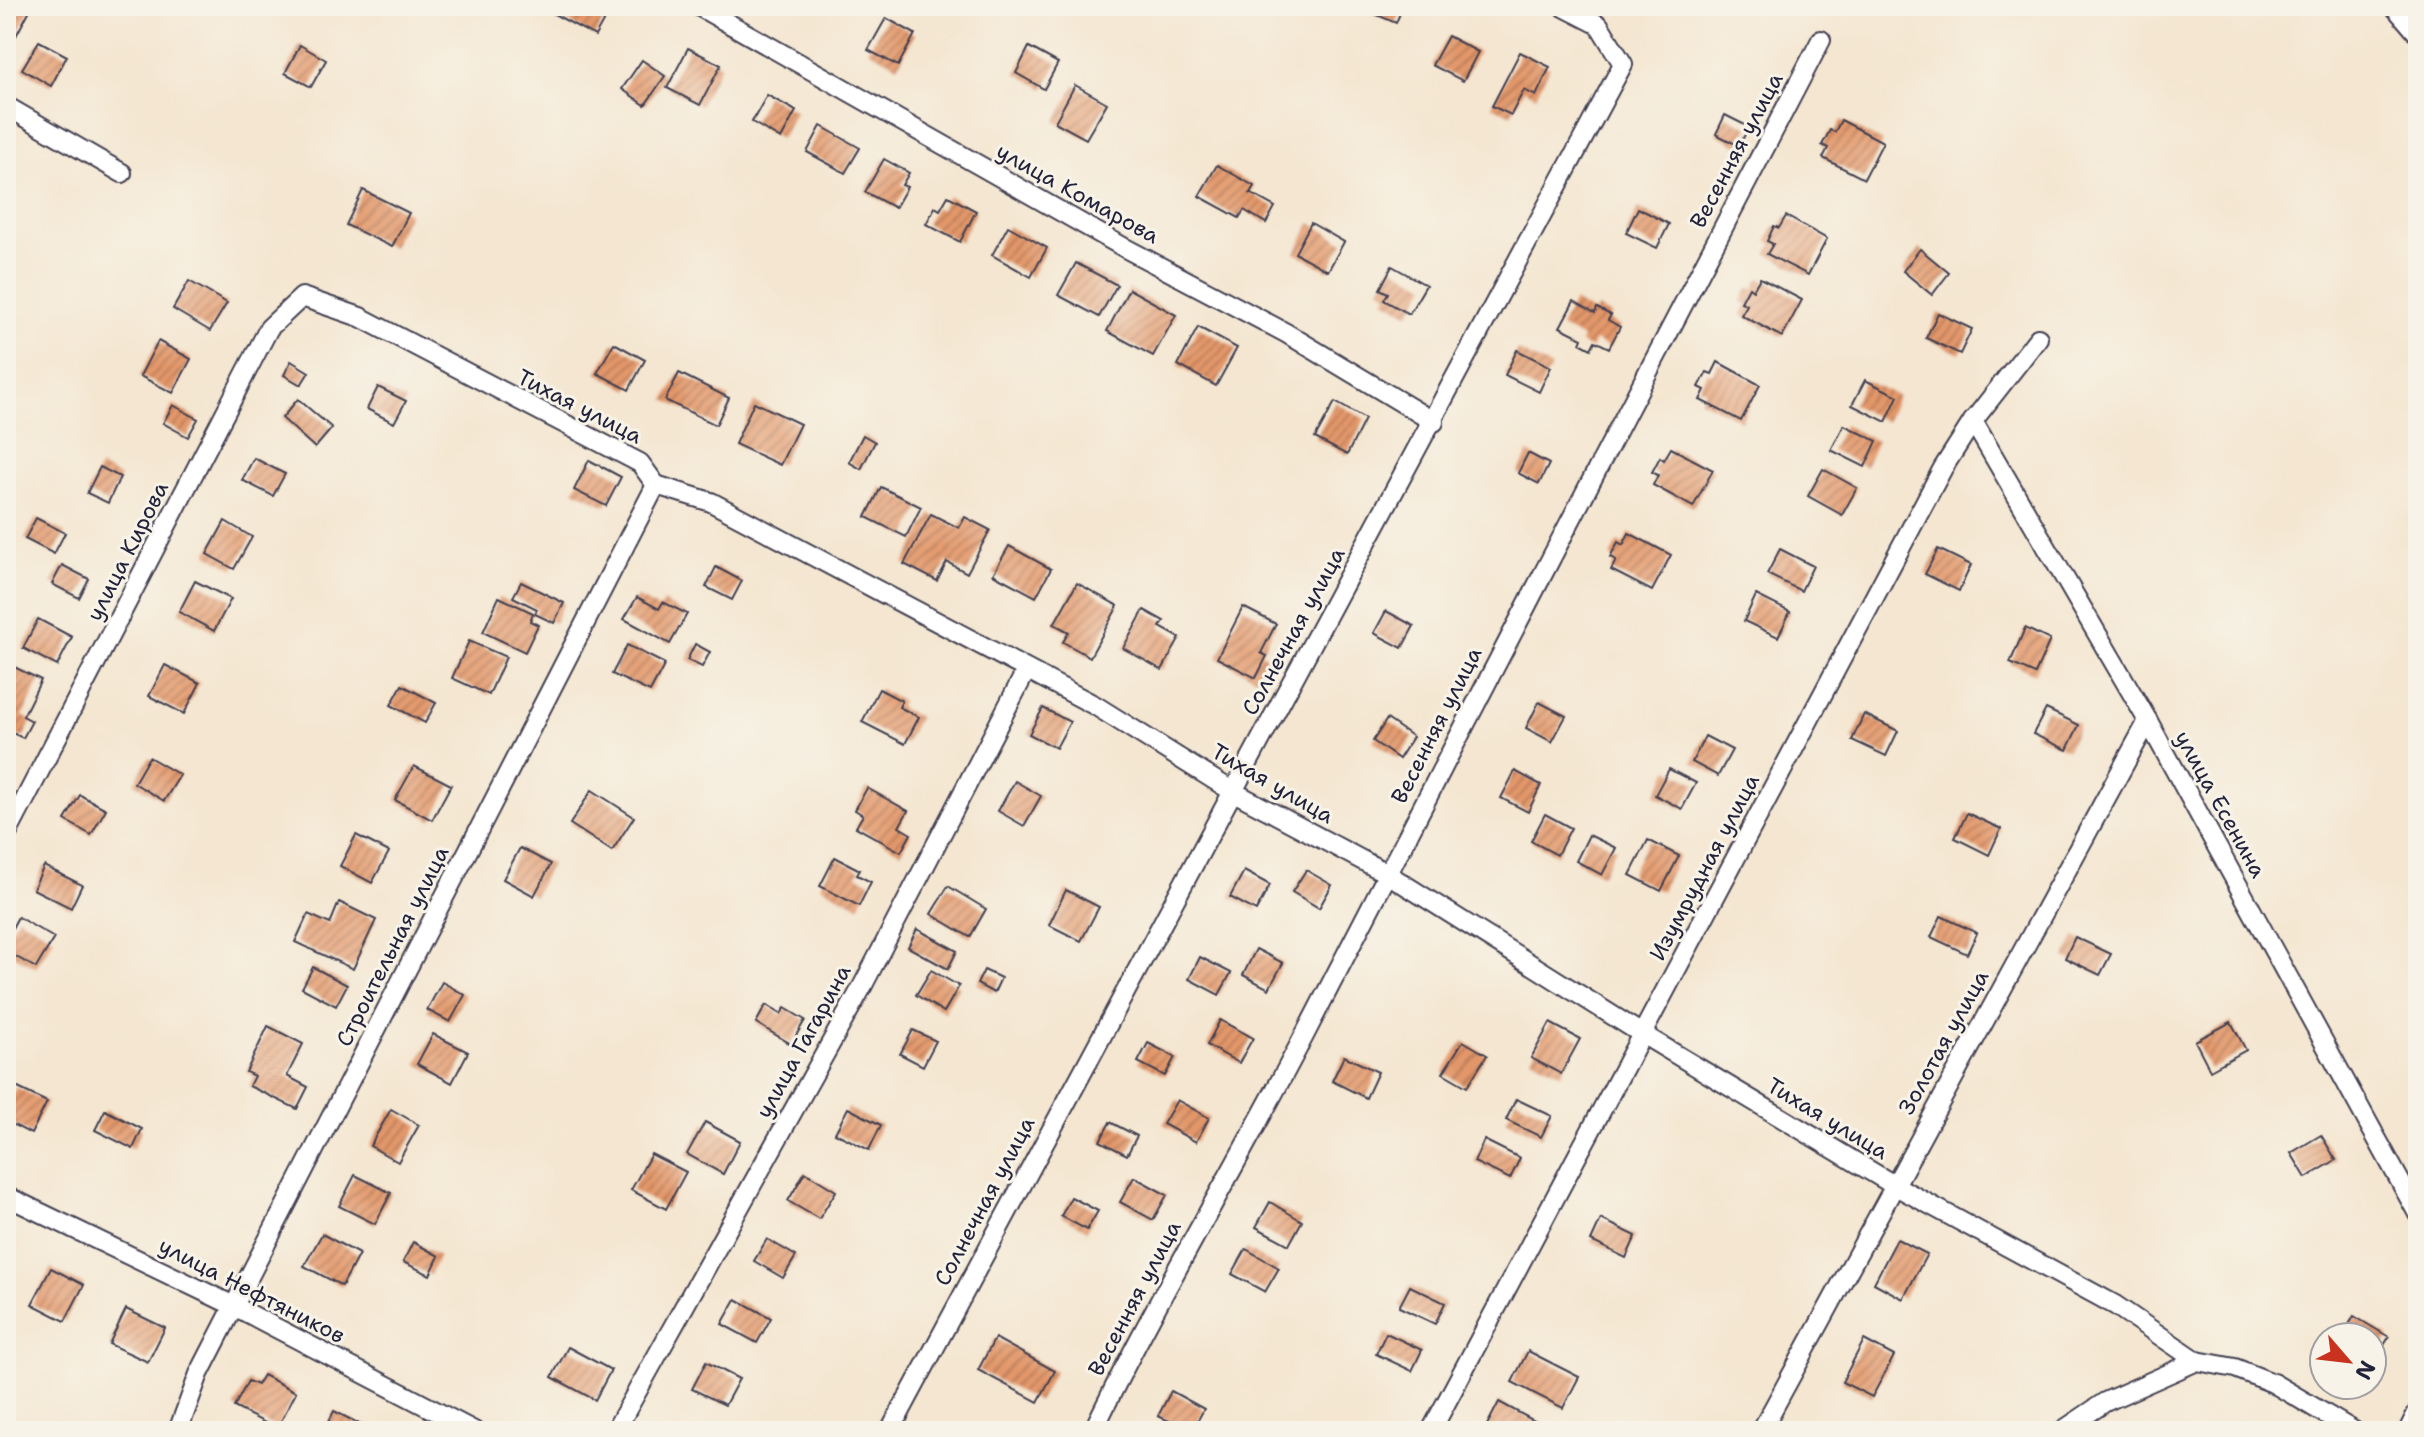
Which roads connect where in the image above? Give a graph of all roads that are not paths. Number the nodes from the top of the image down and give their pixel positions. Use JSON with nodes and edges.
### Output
{"nodes":[{"id":1,"x":698,"y":6,"type":"edge"},
{"id":2,"x":1562,"y":6,"type":"edge"},
{"id":3,"x":2394,"y":6,"type":"edge"},
{"id":4,"x":2418,"y":34,"type":"edge"},
{"id":5,"x":1821,"y":40,"type":"dead end"},
{"id":6,"x":6,"y":106,"type":"edge"},
{"id":7,"x":122,"y":173,"type":"dead end"},
{"id":8,"x":302,"y":297,"type":"joint"},
{"id":9,"x":2038,"y":338,"type":"dead end"},
{"id":10,"x":1973,"y":421,"type":"junction"},
{"id":11,"x":1434,"y":422,"type":"junction"},
{"id":12,"x":656,"y":485,"type":"junction"},
{"id":13,"x":1026,"y":671,"type":"junction"},
{"id":14,"x":2148,"y":721,"type":"junction"},
{"id":15,"x":1232,"y":791,"type":"junction"},
{"id":16,"x":6,"y":836,"type":"edge"},
{"id":17,"x":1386,"y":873,"type":"junction"},
{"id":18,"x":1642,"y":1034,"type":"junction"},
{"id":19,"x":1892,"y":1184,"type":"junction"},
{"id":20,"x":6,"y":1196,"type":"edge"},
{"id":21,"x":2418,"y":1214,"type":"edge"},
{"id":22,"x":234,"y":1306,"type":"junction"},
{"id":23,"x":2197,"y":1361,"type":"junction"},
{"id":24,"x":2418,"y":1411,"type":"edge"},
{"id":25,"x":178,"y":1431,"type":"edge"},
{"id":26,"x":474,"y":1431,"type":"edge"},
{"id":27,"x":615,"y":1431,"type":"edge"},
{"id":28,"x":890,"y":1431,"type":"edge"},
{"id":29,"x":1093,"y":1431,"type":"edge"},
{"id":30,"x":1431,"y":1431,"type":"edge"},
{"id":31,"x":1761,"y":1431,"type":"edge"},
{"id":32,"x":2062,"y":1431,"type":"edge"},
{"id":33,"x":2354,"y":1431,"type":"edge"},
{"id":34,"x":2408,"y":1431,"type":"edge"}],
"edges":[{"from":1,"to":11,"type":"street","name":"улица Комарова"},
{"from":2,"to":11,"type":"street","name":"Солнечная улица"},
{"from":3,"to":4,"type":"street"},
{"from":5,"to":17,"type":"street","name":"Весенняя улица"},
{"from":6,"to":7,"type":"street"},
{"from":8,"to":12,"type":"street","name":"Тихая улица"},
{"from":8,"to":16,"type":"street","name":"улица Кирова"},
{"from":9,"to":10,"type":"street","name":"Изумрудная улица"},
{"from":10,"to":14,"type":"street","name":"улица Есенина"},
{"from":10,"to":18,"type":"street","name":"Изумрудная улица"},
{"from":11,"to":15,"type":"street","name":"Солнечная улица"},
{"from":12,"to":13,"type":"street","name":"Тихая улица"},
{"from":12,"to":22,"type":"street","name":"Строительная улица"},
{"from":13,"to":15,"type":"street","name":"Тихая улица"},
{"from":13,"to":27,"type":"street","name":"улица Гагарина"},
{"from":14,"to":19,"type":"street","name":"Золотая улица"},
{"from":14,"to":21,"type":"street","name":"улица Есенина"},
{"from":15,"to":17,"type":"street","name":"Тихая улица"},
{"from":15,"to":28,"type":"street","name":"Солнечная улица"},
{"from":17,"to":18,"type":"street","name":"Тихая улица"},
{"from":17,"to":29,"type":"street","name":"Весенняя улица"},
{"from":18,"to":19,"type":"street","name":"Тихая улица"},
{"from":18,"to":30,"type":"street","name":"Изумрудная улица"},
{"from":19,"to":23,"type":"street","name":"Тихая улица"},
{"from":19,"to":31,"type":"street","name":"Золотая улица"},
{"from":20,"to":22,"type":"street","name":"улица Нефтяников"},
{"from":22,"to":25,"type":"street","name":"Строительная улица"},
{"from":22,"to":26,"type":"street","name":"улица Нефтяников"},
{"from":23,"to":32,"type":"street"},
{"from":23,"to":33,"type":"street"},
{"from":24,"to":34,"type":"street"}]}
